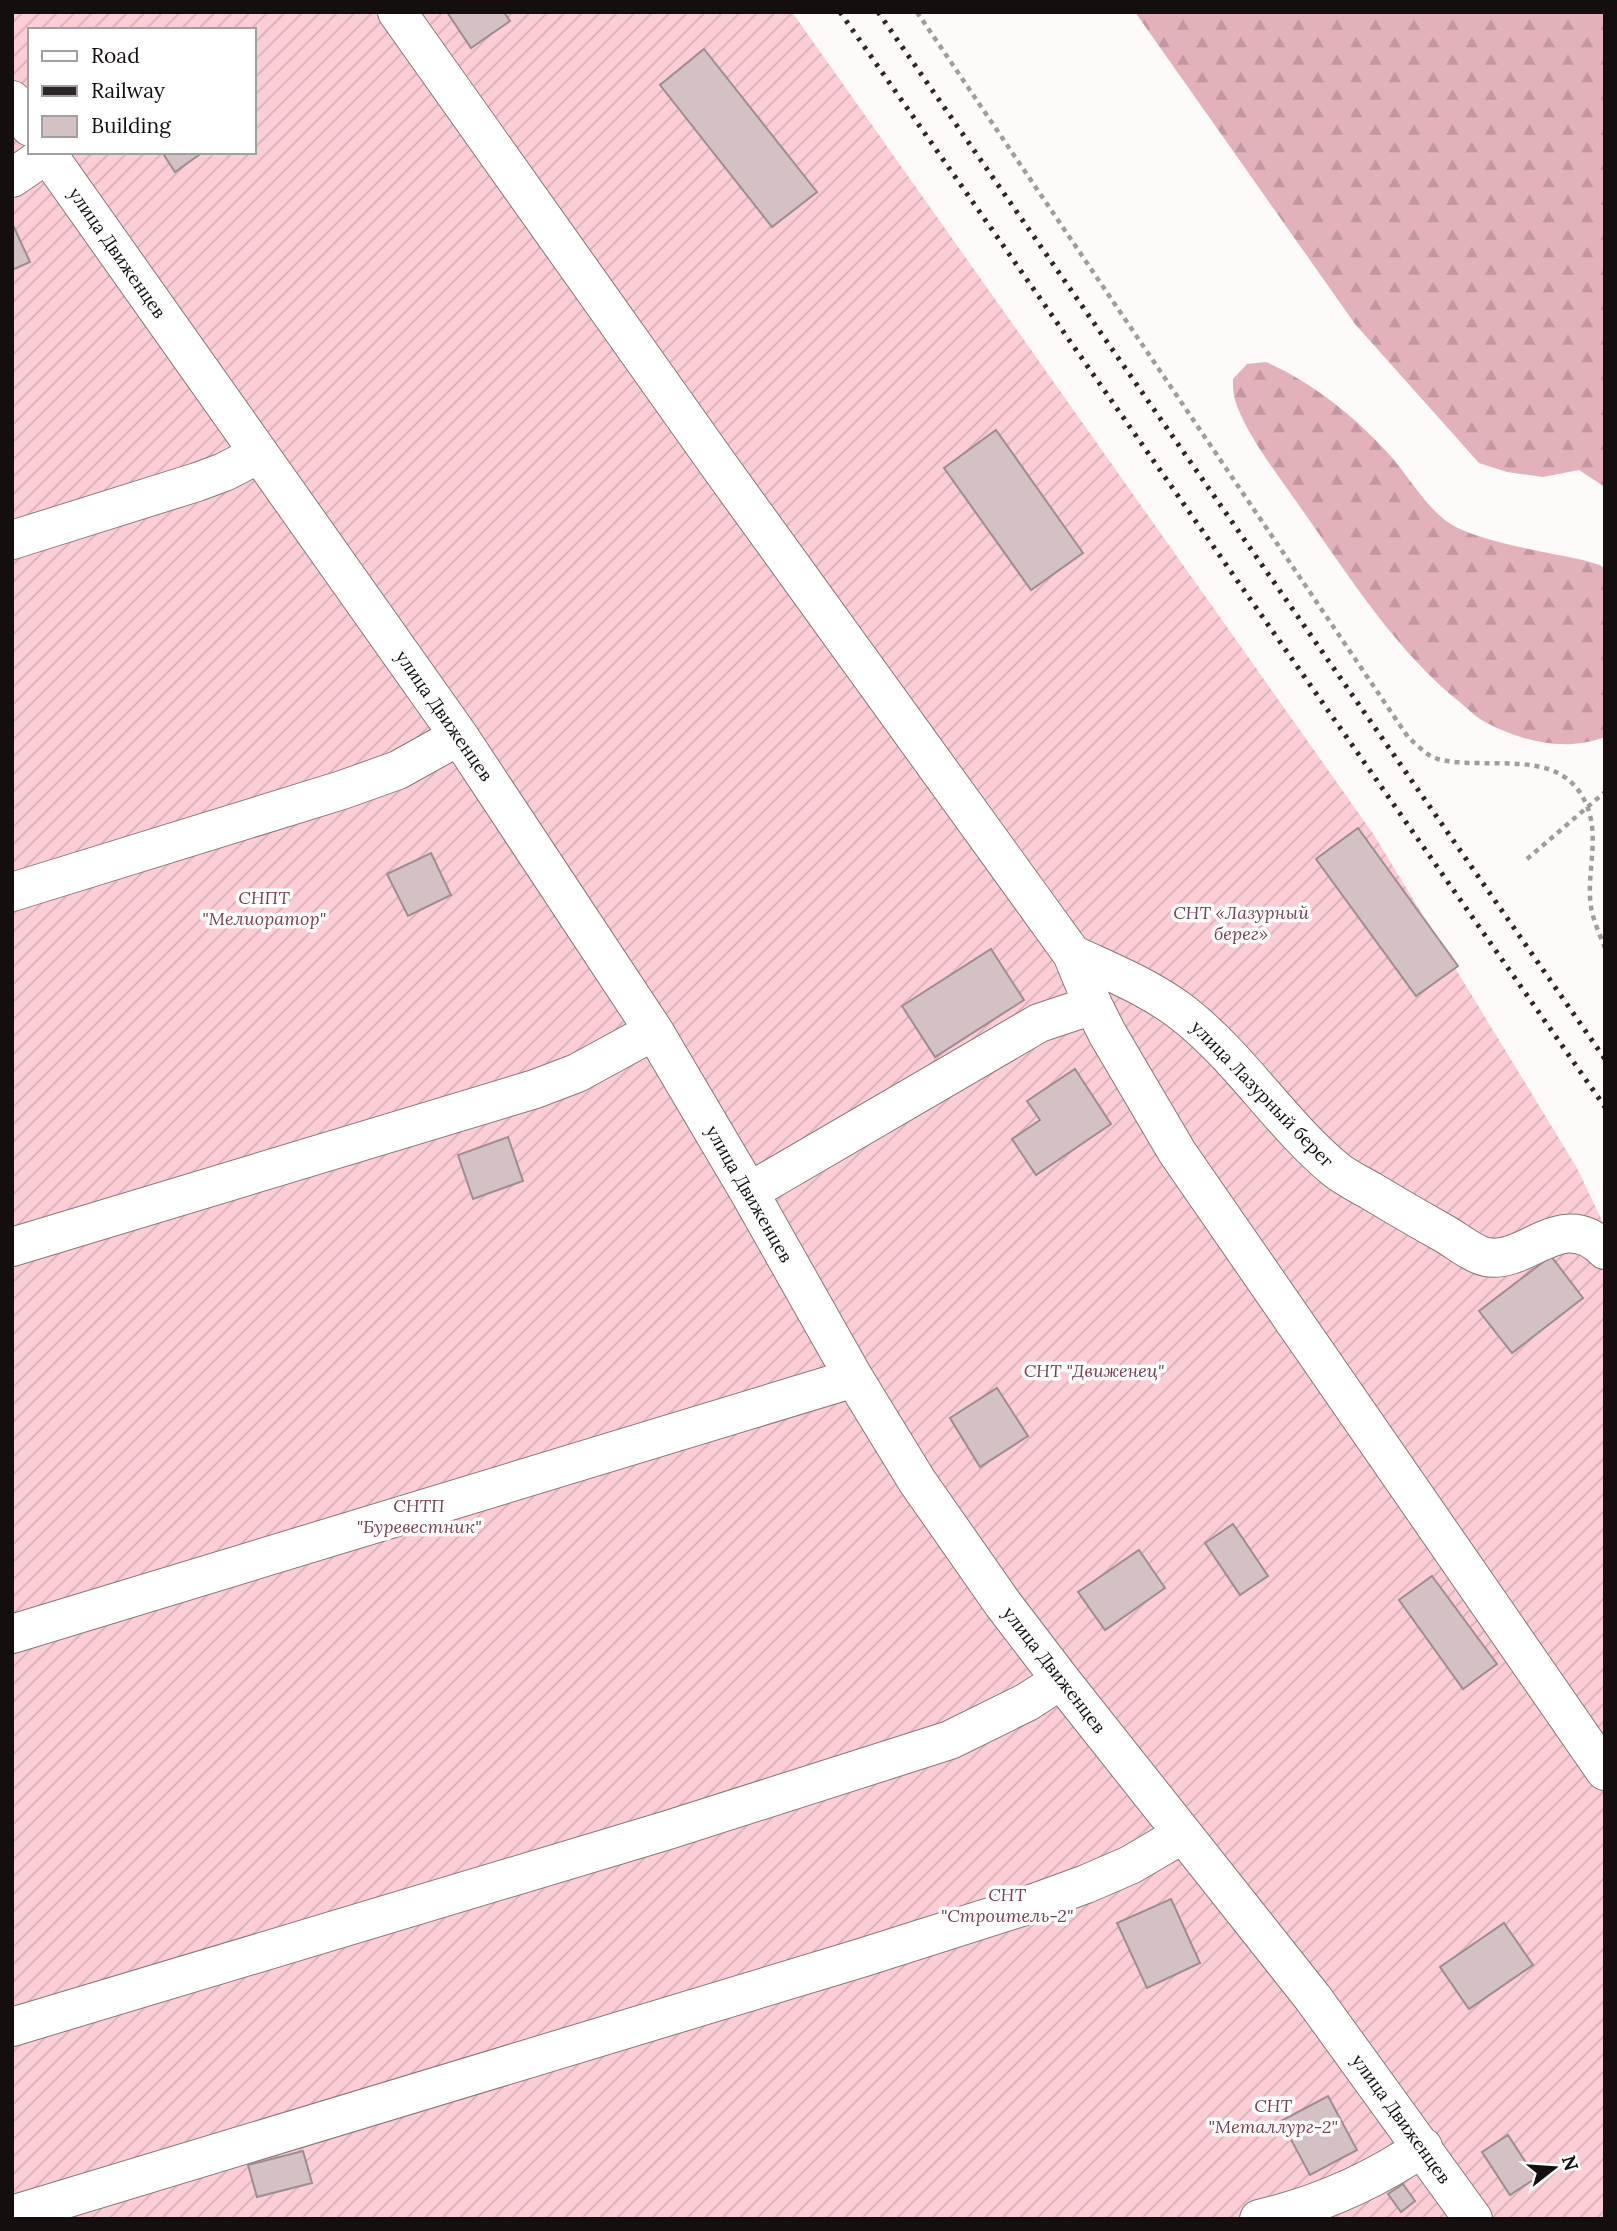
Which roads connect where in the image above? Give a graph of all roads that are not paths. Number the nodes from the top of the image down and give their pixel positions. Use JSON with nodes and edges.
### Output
{"nodes":[{"id":1,"x":397,"y":12,"type":"edge"},
{"id":2,"x":12,"y":100,"type":"edge"},
{"id":3,"x":28,"y":124,"type":"edge"},
{"id":4,"x":32,"y":154,"type":"edge"},
{"id":5,"x":48,"y":154,"type":"edge"},
{"id":6,"x":12,"y":178,"type":"edge"},
{"id":7,"x":259,"y":454,"type":"junction"},
{"id":8,"x":12,"y":540,"type":"edge"},
{"id":9,"x":459,"y":736,"type":"junction"},
{"id":10,"x":12,"y":892,"type":"edge"},
{"id":11,"x":1072,"y":954,"type":"junction"},
{"id":12,"x":1093,"y":1005,"type":"junction"},
{"id":13,"x":654,"y":1031,"type":"junction"},
{"id":14,"x":749,"y":1192,"type":"junction"},
{"id":15,"x":12,"y":1247,"type":"edge"},
{"id":16,"x":1605,"y":1250,"type":"edge"},
{"id":17,"x":853,"y":1378,"type":"junction"},
{"id":18,"x":12,"y":1634,"type":"edge"},
{"id":19,"x":1061,"y":1680,"type":"junction"},
{"id":20,"x":1605,"y":1771,"type":"edge"},
{"id":21,"x":1183,"y":1834,"type":"junction"},
{"id":22,"x":12,"y":2027,"type":"edge"},
{"id":23,"x":1423,"y":2147,"type":"junction"},
{"id":24,"x":1352,"y":2206,"type":"edge"},
{"id":25,"x":12,"y":2215,"type":"edge"},
{"id":26,"x":1259,"y":2219,"type":"edge"},
{"id":27,"x":1472,"y":2219,"type":"edge"}],
"edges":[{"from":1,"to":11,"type":"street"},
{"from":2,"to":3,"type":"street","name":"улица Движенцев"},
{"from":4,"to":6,"type":"street"},
{"from":5,"to":7,"type":"street","name":"улица Движенцев"},
{"from":7,"to":8,"type":"street"},
{"from":7,"to":9,"type":"street","name":"улица Движенцев"},
{"from":9,"to":10,"type":"street"},
{"from":9,"to":13,"type":"street","name":"улица Движенцев"},
{"from":11,"to":12,"type":"street"},
{"from":11,"to":16,"type":"street","name":"улица Лазурный берег"},
{"from":12,"to":14,"type":"street"},
{"from":12,"to":20,"type":"street"},
{"from":13,"to":14,"type":"street","name":"улица Движенцев"},
{"from":13,"to":15,"type":"street"},
{"from":14,"to":17,"type":"street","name":"улица Движенцев"},
{"from":17,"to":18,"type":"street"},
{"from":17,"to":19,"type":"street","name":"улица Движенцев"},
{"from":19,"to":21,"type":"street","name":"улица Движенцев"},
{"from":19,"to":22,"type":"street"},
{"from":21,"to":23,"type":"street","name":"улица Движенцев"},
{"from":21,"to":25,"type":"street"},
{"from":23,"to":24,"type":"street"},
{"from":23,"to":27,"type":"street","name":"улица Движенцев"},
{"from":24,"to":26,"type":"street"}]}
